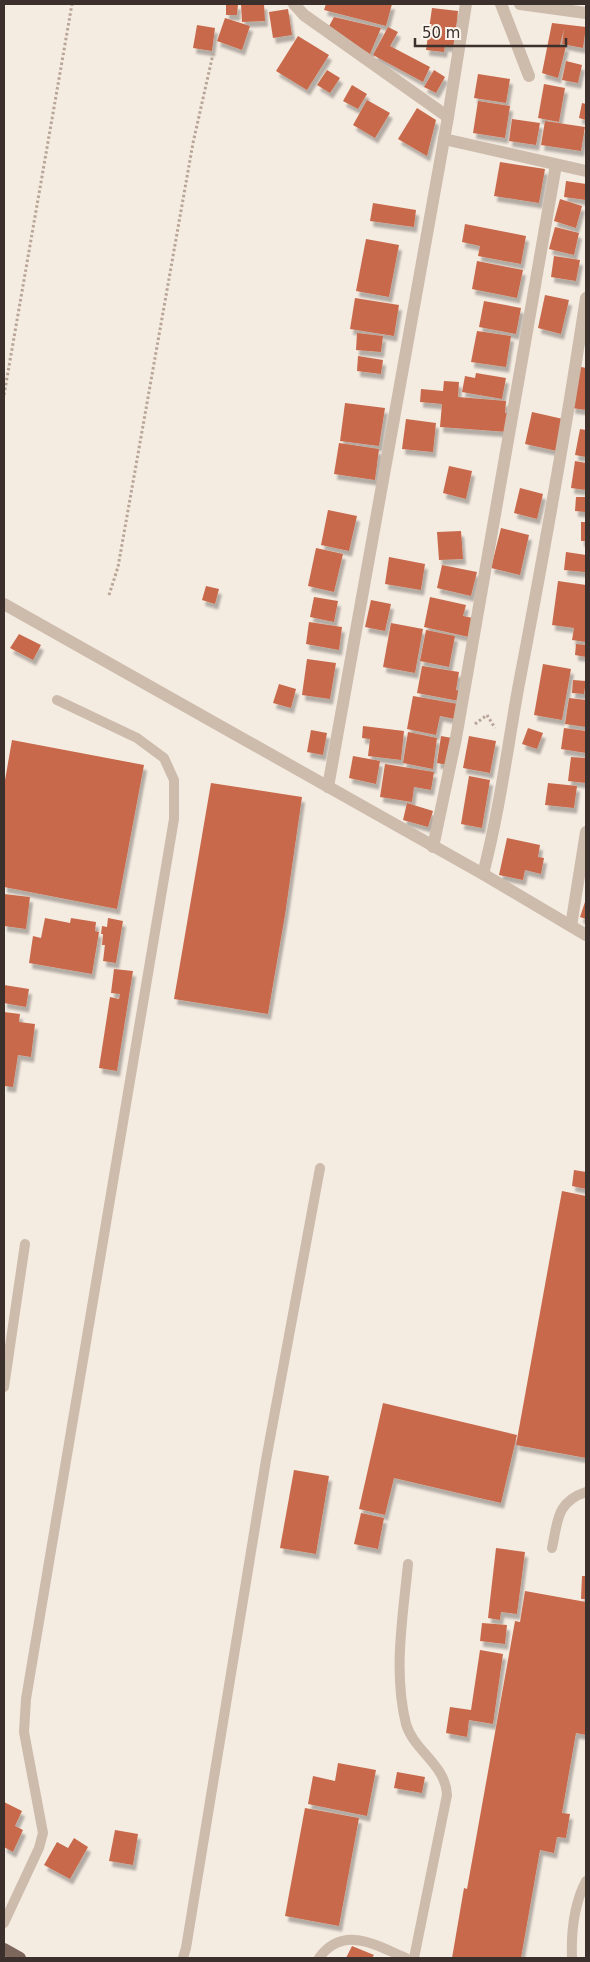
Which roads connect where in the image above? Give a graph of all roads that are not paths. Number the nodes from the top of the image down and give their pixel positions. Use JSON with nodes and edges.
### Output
{"nodes":[{"id":1,"x":294,"y":4,"type":"edge"},
{"id":2,"x":466,"y":4,"type":"edge"},
{"id":3,"x":501,"y":4,"type":"edge"},
{"id":4,"x":520,"y":4,"type":"edge"},
{"id":5,"x":586,"y":13,"type":"edge"},
{"id":6,"x":529,"y":76,"type":"dead end"},
{"id":7,"x":448,"y":117,"type":"junction"},
{"id":8,"x":444,"y":139,"type":"junction"},
{"id":9,"x":556,"y":165,"type":"junction"},
{"id":10,"x":586,"y":171,"type":"edge"},
{"id":11,"x":586,"y":298,"type":"edge"},
{"id":12,"x":4,"y":604,"type":"edge"},
{"id":13,"x":57,"y":700,"type":"dead end"},
{"id":14,"x":328,"y":787,"type":"junction"},
{"id":15,"x":586,"y":832,"type":"edge"},
{"id":16,"x":433,"y":847,"type":"junction"},
{"id":17,"x":483,"y":874,"type":"junction"},
{"id":18,"x":571,"y":926,"type":"junction"},
{"id":19,"x":586,"y":935,"type":"edge"},
{"id":20,"x":320,"y":1168,"type":"dead end"},
{"id":21,"x":25,"y":1244,"type":"dead end"},
{"id":22,"x":4,"y":1387,"type":"edge"},
{"id":23,"x":586,"y":1492,"type":"edge"},
{"id":24,"x":552,"y":1548,"type":"dead end"},
{"id":25,"x":408,"y":1564,"type":"dead end"},
{"id":26,"x":586,"y":1880,"type":"edge"},
{"id":27,"x":4,"y":1923,"type":"edge"},
{"id":28,"x":4,"y":1949,"type":"edge"},
{"id":29,"x":20,"y":1958,"type":"edge"},
{"id":30,"x":183,"y":1958,"type":"edge"},
{"id":31,"x":320,"y":1958,"type":"edge"},
{"id":32,"x":406,"y":1958,"type":"edge"},
{"id":33,"x":414,"y":1958,"type":"edge"},
{"id":34,"x":572,"y":1958,"type":"edge"}],
"edges":[{"from":1,"to":7,"type":"street"},
{"from":2,"to":7,"type":"street"},
{"from":3,"to":6,"type":"street"},
{"from":4,"to":5,"type":"street"},
{"from":7,"to":8,"type":"street"},
{"from":8,"to":9,"type":"street"},
{"from":8,"to":14,"type":"street"},
{"from":9,"to":10,"type":"street"},
{"from":9,"to":16,"type":"street"},
{"from":11,"to":17,"type":"street"},
{"from":12,"to":14,"type":"street"},
{"from":13,"to":27,"type":"lane"},
{"from":14,"to":16,"type":"street"},
{"from":15,"to":18,"type":"street"},
{"from":16,"to":17,"type":"street"},
{"from":17,"to":18,"type":"street"},
{"from":18,"to":19,"type":"street"},
{"from":20,"to":30,"type":"lane"},
{"from":21,"to":22,"type":"lane"},
{"from":23,"to":24,"type":"lane"},
{"from":25,"to":33,"type":"lane"},
{"from":26,"to":34,"type":"lane"},
{"from":28,"to":29,"type":"main road"},
{"from":31,"to":32,"type":"lane"}]}
